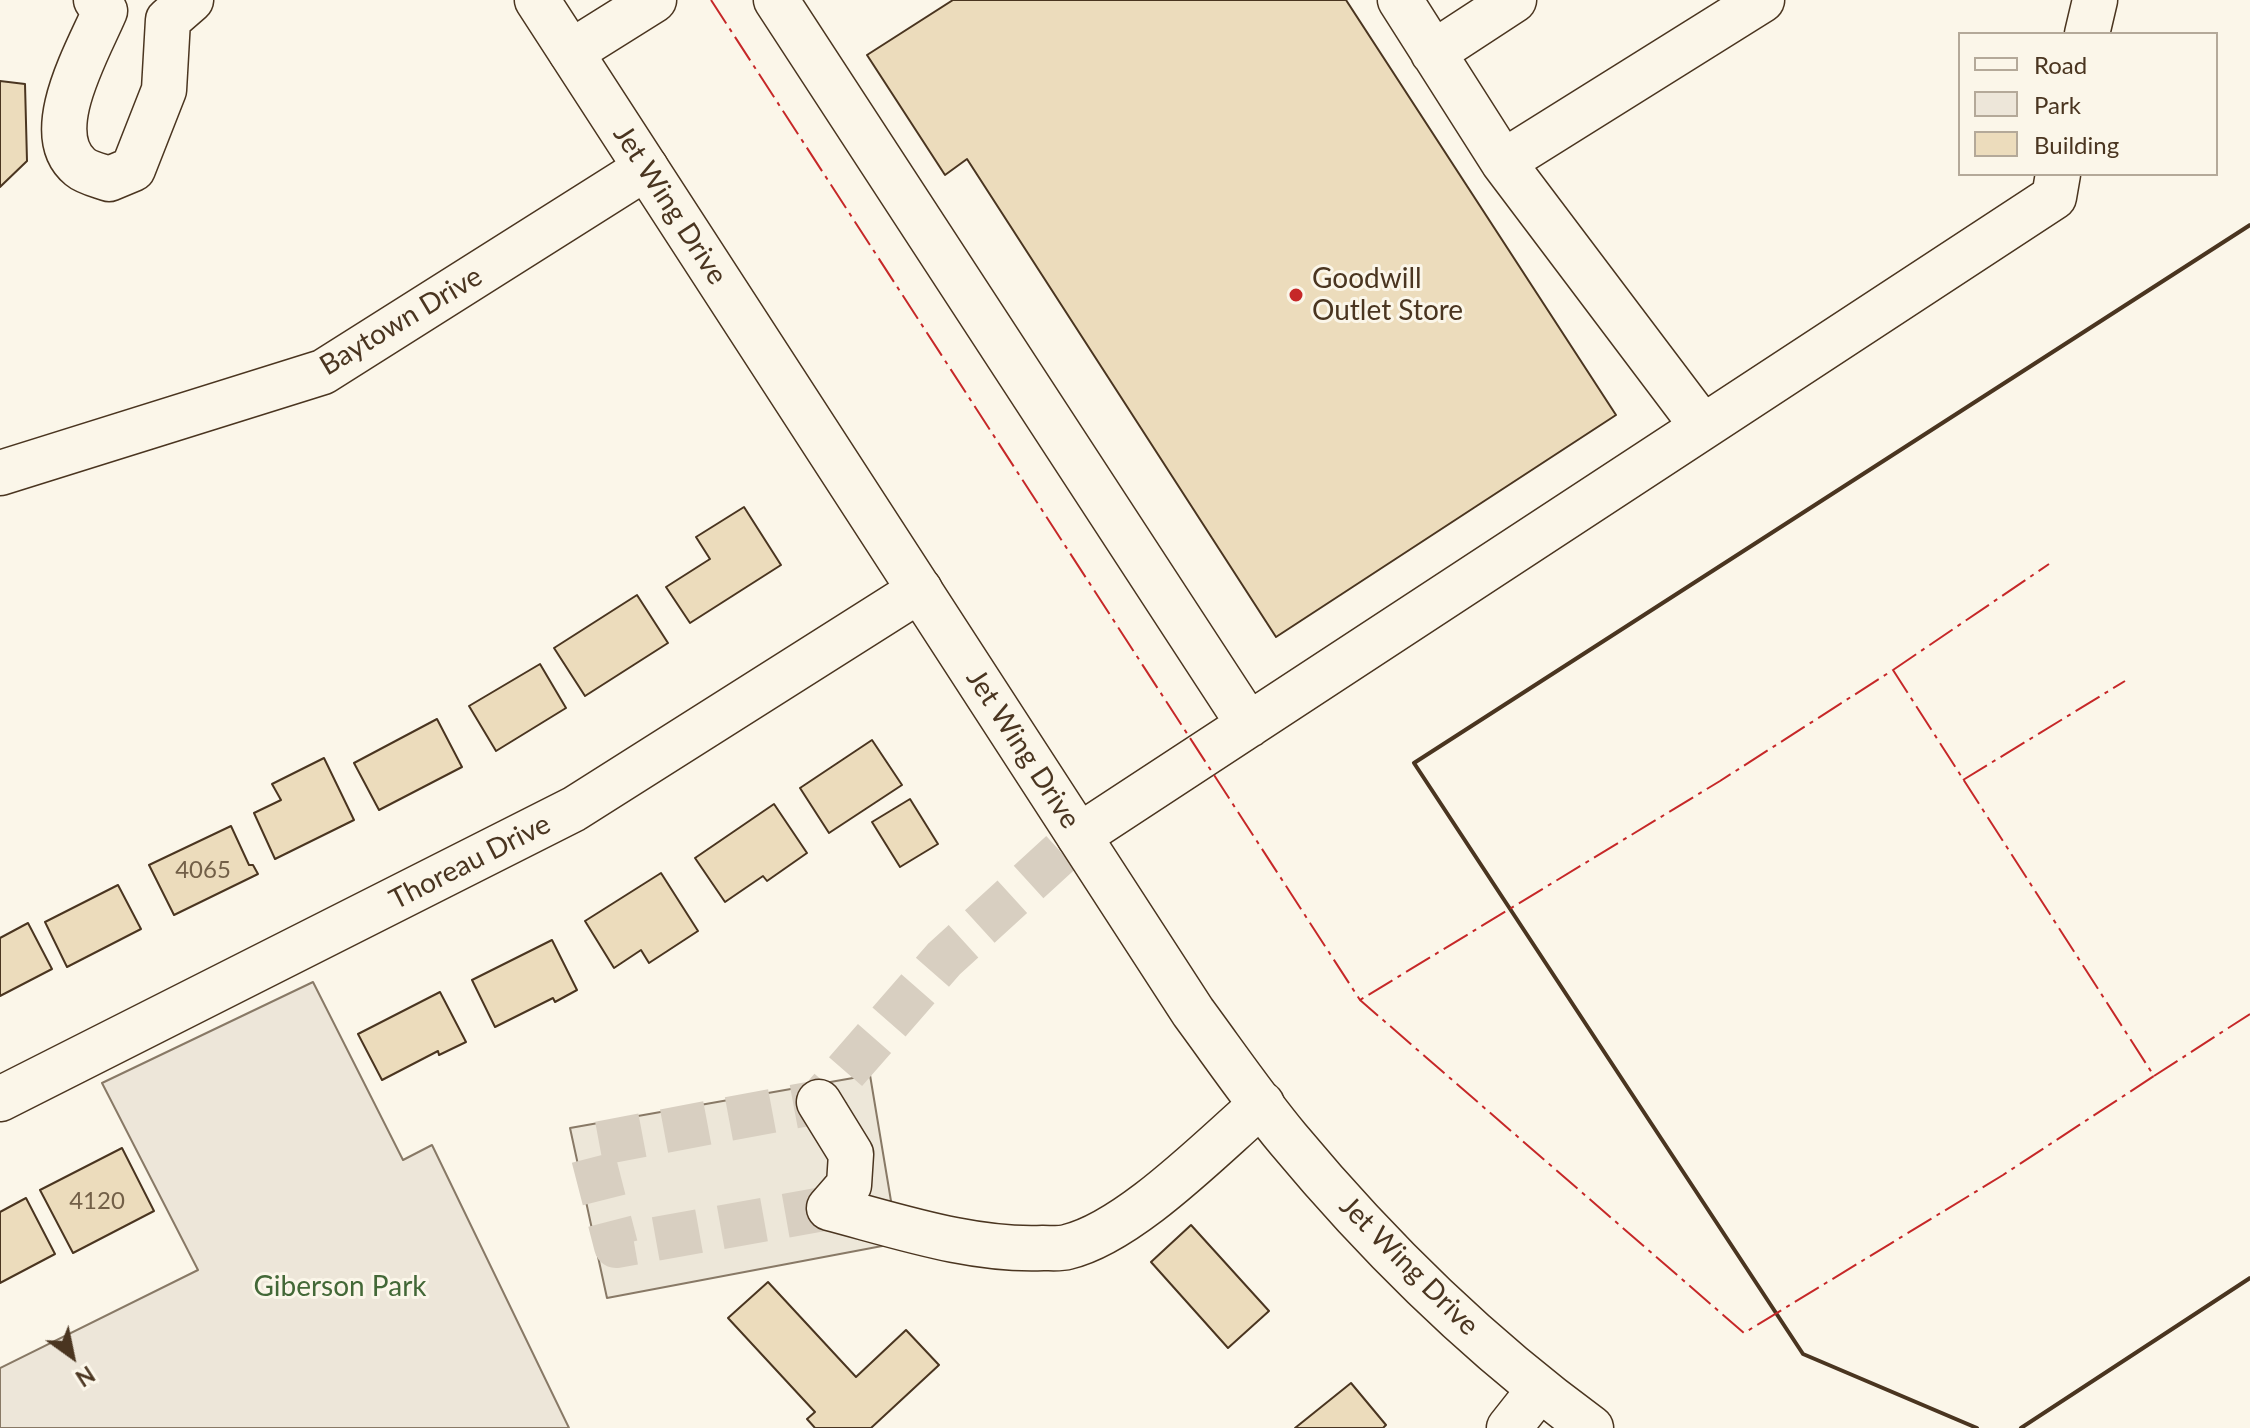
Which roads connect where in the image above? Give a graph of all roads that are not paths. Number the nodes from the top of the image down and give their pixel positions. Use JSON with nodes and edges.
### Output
{"nodes":[{"id":1,"x":537,"y":0,"type":"edge"},
{"id":2,"x":654,"y":0,"type":"edge"},
{"id":3,"x":776,"y":0,"type":"edge"},
{"id":4,"x":1400,"y":0,"type":"edge"},
{"id":5,"x":1514,"y":0,"type":"edge"},
{"id":6,"x":1762,"y":0,"type":"edge"},
{"id":7,"x":2095,"y":0,"type":"edge"},
{"id":8,"x":101,"y":5,"type":"edge"},
{"id":9,"x":180,"y":10,"type":"edge"},
{"id":10,"x":2087,"y":32,"type":"edge"},
{"id":11,"x":571,"y":52,"type":"junction"},
{"id":12,"x":1433,"y":53,"type":"junction"},
{"id":13,"x":1503,"y":162,"type":"junction"},
{"id":14,"x":646,"y":168,"type":"junction"},
{"id":15,"x":2058,"y":176,"type":"edge"},
{"id":16,"x":1703,"y":427,"type":"junction"},
{"id":17,"x":0,"y":473,"type":"edge"},
{"id":18,"x":920,"y":590,"type":"junction"},
{"id":19,"x":1249,"y":725,"type":"junction"},
{"id":20,"x":1079,"y":836,"type":"junction"},
{"id":21,"x":0,"y":1099,"type":"edge"},
{"id":22,"x":819,"y":1102,"type":"dead end"},
{"id":23,"x":1262,"y":1104,"type":"junction"},
{"id":24,"x":1539,"y":1390,"type":"junction"},
{"id":25,"x":1509,"y":1428,"type":"edge"},
{"id":26,"x":1591,"y":1428,"type":"edge"}],
"edges":[{"from":1,"to":11,"type":"street","name":"Jet Wing Drive"},
{"from":2,"to":11,"type":"street"},
{"from":3,"to":19,"type":"street"},
{"from":4,"to":12,"type":"street"},
{"from":5,"to":12,"type":"street"},
{"from":6,"to":13,"type":"street"},
{"from":7,"to":10,"type":"street"},
{"from":8,"to":9,"type":"street"},
{"from":8,"to":9,"type":"street"},
{"from":11,"to":14,"type":"street","name":"Jet Wing Drive"},
{"from":12,"to":13,"type":"street"},
{"from":13,"to":16,"type":"street"},
{"from":14,"to":17,"type":"street","name":"Baytown Drive"},
{"from":14,"to":18,"type":"street","name":"Jet Wing Drive"},
{"from":15,"to":16,"type":"street"},
{"from":16,"to":19,"type":"street"},
{"from":18,"to":20,"type":"street","name":"Jet Wing Drive"},
{"from":18,"to":21,"type":"street","name":"Thoreau Drive"},
{"from":19,"to":20,"type":"street"},
{"from":20,"to":23,"type":"street","name":"Jet Wing Drive"},
{"from":22,"to":23,"type":"street"},
{"from":23,"to":24,"type":"street","name":"Jet Wing Drive"},
{"from":24,"to":25,"type":"street"},
{"from":24,"to":26,"type":"street","name":"Jet Wing Drive"}]}
